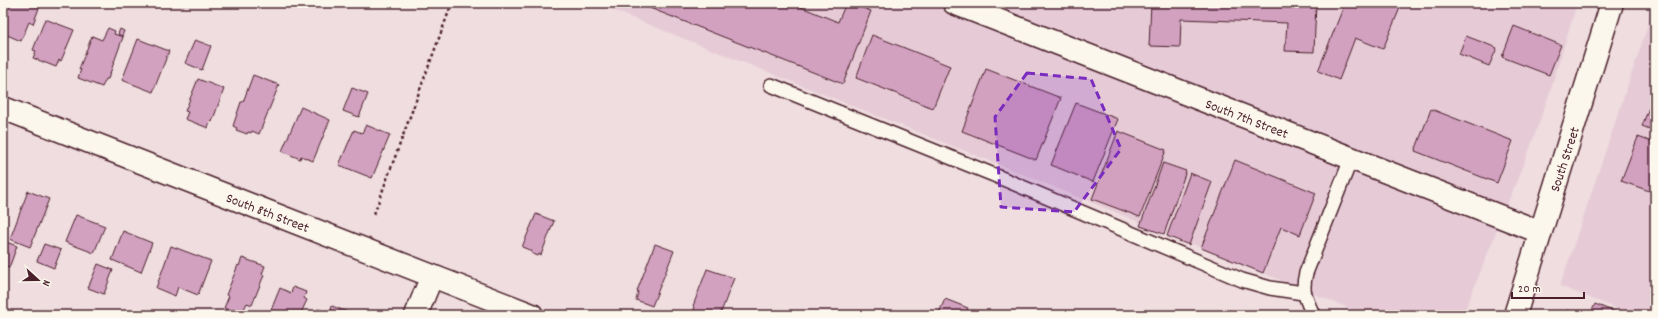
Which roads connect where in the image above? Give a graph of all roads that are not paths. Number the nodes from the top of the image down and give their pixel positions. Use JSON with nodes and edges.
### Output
{"nodes":[{"id":1,"x":954,"y":3,"type":"edge"},
{"id":2,"x":1612,"y":3,"type":"edge"},
{"id":3,"x":771,"y":85,"type":"dead end"},
{"id":4,"x":3,"y":108,"type":"edge"},
{"id":5,"x":1351,"y":159,"type":"junction"},
{"id":6,"x":1540,"y":232,"type":"junction"},
{"id":7,"x":432,"y":276,"type":"junction"},
{"id":8,"x":1303,"y":293,"type":"junction"},
{"id":9,"x":416,"y":315,"type":"edge"},
{"id":10,"x":532,"y":315,"type":"edge"},
{"id":11,"x":1313,"y":315,"type":"edge"},
{"id":12,"x":1515,"y":315,"type":"edge"}],
"edges":[{"from":1,"to":5,"type":"street","name":"South 7th Street"},
{"from":2,"to":6,"type":"street","name":"South Street"},
{"from":3,"to":8,"type":"lane"},
{"from":4,"to":7,"type":"street","name":"South 8th Street"},
{"from":5,"to":6,"type":"street","name":"South 7th Street"},
{"from":5,"to":8,"type":"lane"},
{"from":6,"to":12,"type":"street","name":"South Street"},
{"from":7,"to":9,"type":"street"},
{"from":7,"to":10,"type":"street","name":"South 8th Street"},
{"from":8,"to":11,"type":"lane"}]}
